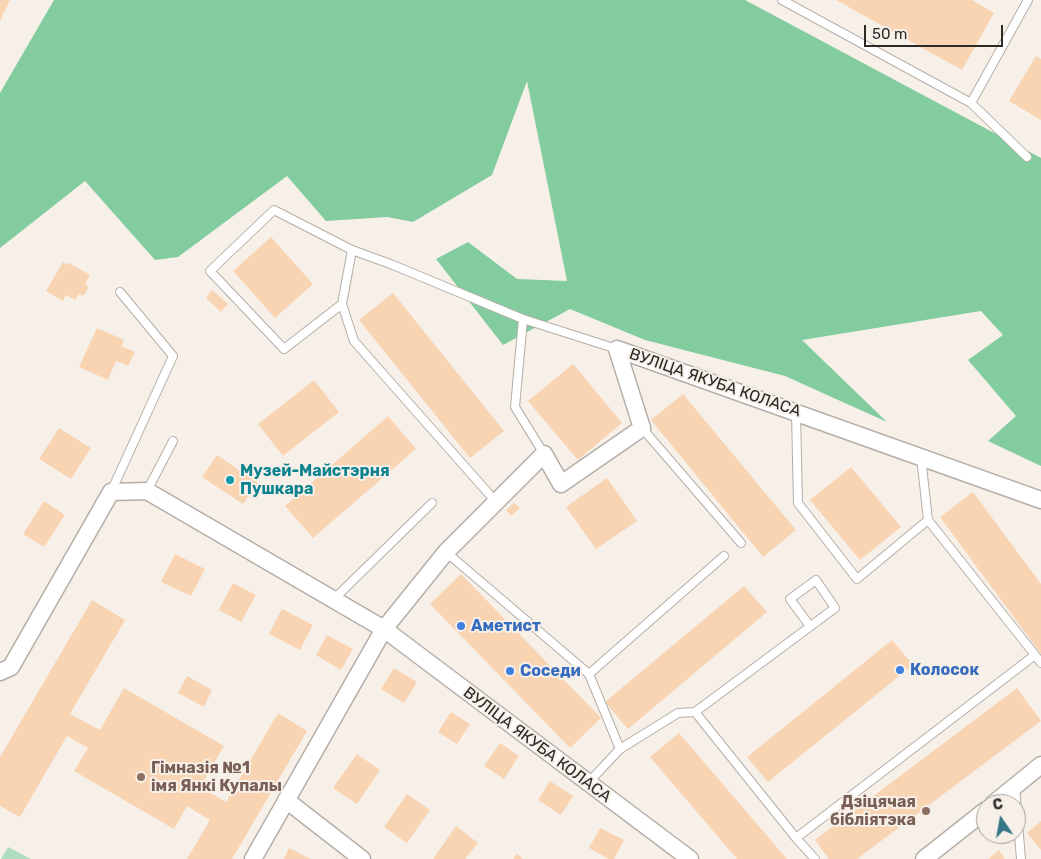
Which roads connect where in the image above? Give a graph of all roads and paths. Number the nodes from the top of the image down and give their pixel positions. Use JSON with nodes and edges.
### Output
{"nodes":[{"id":1,"x":782,"y":0,"type":"edge"},
{"id":2,"x":1028,"y":0,"type":"edge"},
{"id":3,"x":971,"y":103,"type":"junction"},
{"id":4,"x":1027,"y":157,"type":"dead end"},
{"id":5,"x":352,"y":250,"type":"junction"},
{"id":6,"x":120,"y":292,"type":"dead end"},
{"id":7,"x":342,"y":304,"type":"junction"},
{"id":8,"x":523,"y":319,"type":"junction"},
{"id":9,"x":618,"y":349,"type":"junction"},
{"id":10,"x":796,"y":411,"type":"junction"},
{"id":11,"x":642,"y":428,"type":"junction"},
{"id":12,"x":173,"y":441,"type":"dead end"},
{"id":13,"x":544,"y":454,"type":"junction"},
{"id":14,"x":921,"y":457,"type":"junction"},
{"id":15,"x":147,"y":490,"type":"junction"},
{"id":16,"x":111,"y":492,"type":"junction"},
{"id":17,"x":1041,"y":500,"type":"edge"},
{"id":18,"x":496,"y":502,"type":"junction"},
{"id":19,"x":432,"y":503,"type":"dead end"},
{"id":20,"x":928,"y":520,"type":"junction"},
{"id":21,"x":741,"y":543,"type":"dead end"},
{"id":22,"x":446,"y":552,"type":"junction"},
{"id":23,"x":724,"y":556,"type":"dead end"},
{"id":24,"x":333,"y":600,"type":"junction"},
{"id":25,"x":810,"y":626,"type":"junction"},
{"id":26,"x":384,"y":629,"type":"junction"},
{"id":27,"x":1034,"y":655,"type":"junction"},
{"id":28,"x":1041,"y":663,"type":"edge"},
{"id":29,"x":0,"y":672,"type":"edge"},
{"id":30,"x":589,"y":674,"type":"junction"},
{"id":31,"x":695,"y":712,"type":"junction"},
{"id":32,"x":620,"y":749,"type":"junction"},
{"id":33,"x":1041,"y":766,"type":"edge"},
{"id":34,"x":588,"y":783,"type":"junction"},
{"id":35,"x":1015,"y":787,"type":"junction"},
{"id":36,"x":1006,"y":794,"type":"edge"},
{"id":37,"x":286,"y":800,"type":"junction"},
{"id":38,"x":976,"y":818,"type":"edge"},
{"id":39,"x":796,"y":838,"type":"junction"},
{"id":40,"x":253,"y":859,"type":"edge"},
{"id":41,"x":362,"y":859,"type":"edge"},
{"id":42,"x":690,"y":859,"type":"edge"},
{"id":43,"x":815,"y":859,"type":"edge"},
{"id":44,"x":924,"y":859,"type":"edge"},
{"id":45,"x":1021,"y":859,"type":"edge"}],
"edges":[{"from":1,"to":3,"type":"lane"},
{"from":2,"to":3,"type":"lane"},
{"from":3,"to":4,"type":"lane"},
{"from":5,"to":7,"type":"lane"},
{"from":5,"to":7,"type":"lane"},
{"from":5,"to":8,"type":"lane"},
{"from":6,"to":16,"type":"lane"},
{"from":7,"to":18,"type":"lane"},
{"from":8,"to":9,"type":"lane"},
{"from":8,"to":13,"type":"lane"},
{"from":9,"to":10,"type":"street","name":"ВУЛІЦА ЯКУБА КОЛАСА"},
{"from":9,"to":11,"type":"street","name":"ВУЛІЦА ЯКУБА КОЛАСА"},
{"from":10,"to":14,"type":"street","name":"ВУЛІЦА ЯКУБА КОЛАСА"},
{"from":10,"to":20,"type":"lane"},
{"from":11,"to":13,"type":"street"},
{"from":11,"to":21,"type":"lane"},
{"from":12,"to":15,"type":"lane"},
{"from":13,"to":18,"type":"street"},
{"from":14,"to":17,"type":"street","name":"ВУЛІЦА ЯКУБА КОЛАСА"},
{"from":14,"to":20,"type":"lane"},
{"from":15,"to":16,"type":"street"},
{"from":15,"to":24,"type":"street","name":"ВУЛІЦА ЯКУБА КОЛАСА"},
{"from":16,"to":29,"type":"street"},
{"from":18,"to":22,"type":"street"},
{"from":19,"to":24,"type":"lane"},
{"from":20,"to":27,"type":"lane"},
{"from":22,"to":26,"type":"street"},
{"from":22,"to":30,"type":"lane"},
{"from":23,"to":30,"type":"lane"},
{"from":24,"to":26,"type":"street","name":"ВУЛІЦА ЯКУБА КОЛАСА"},
{"from":25,"to":25,"type":"lane"},
{"from":25,"to":31,"type":"lane"},
{"from":26,"to":34,"type":"street","name":"ВУЛІЦА ЯКУБА КОЛАСА"},
{"from":26,"to":37,"type":"street"},
{"from":27,"to":28,"type":"lane"},
{"from":27,"to":39,"type":"lane"},
{"from":30,"to":32,"type":"lane"},
{"from":31,"to":32,"type":"lane"},
{"from":31,"to":39,"type":"lane"},
{"from":32,"to":34,"type":"lane"},
{"from":33,"to":35,"type":"street"},
{"from":34,"to":42,"type":"street","name":"ВУЛІЦА ЯКУБА КОЛАСА"},
{"from":35,"to":36,"type":"street"},
{"from":35,"to":45,"type":"lane"},
{"from":37,"to":40,"type":"street"},
{"from":37,"to":41,"type":"street"},
{"from":38,"to":44,"type":"street"},
{"from":39,"to":43,"type":"lane"}]}
